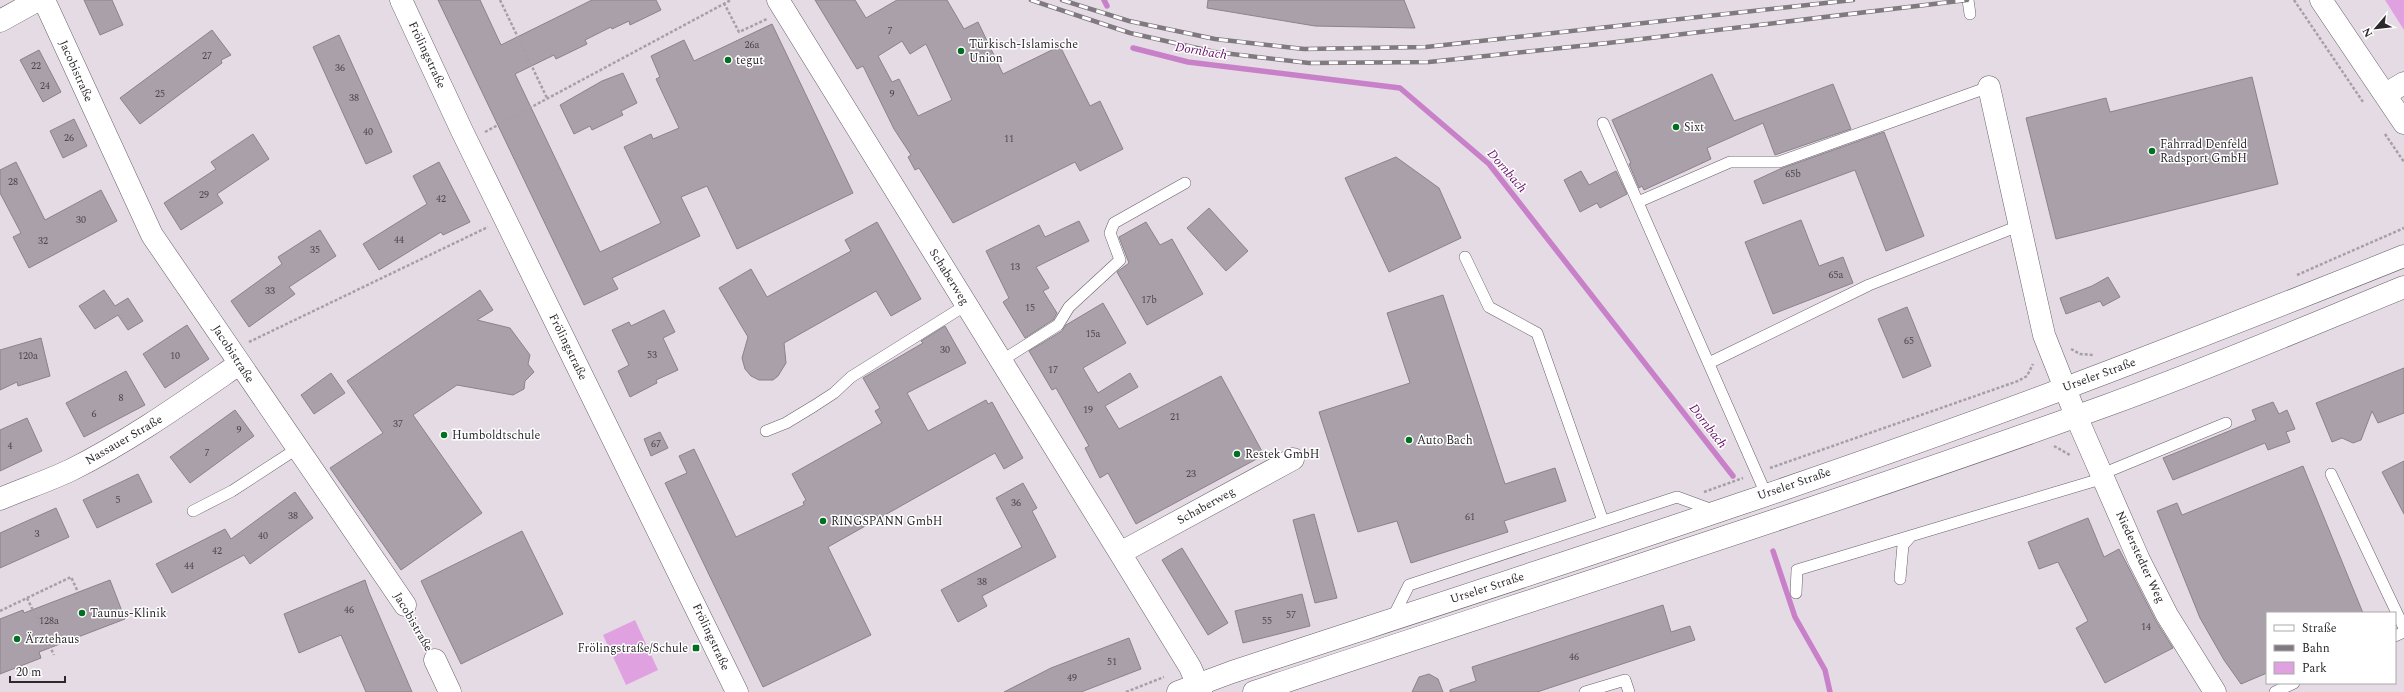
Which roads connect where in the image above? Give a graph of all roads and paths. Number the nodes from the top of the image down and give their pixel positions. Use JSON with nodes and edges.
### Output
{"nodes":[{"id":1,"x":38,"y":0,"type":"edge"},
{"id":2,"x":44,"y":0,"type":"edge"},
{"id":3,"x":401,"y":0,"type":"edge"},
{"id":4,"x":500,"y":0,"type":"edge"},
{"id":5,"x":731,"y":0,"type":"edge"},
{"id":6,"x":1968,"y":0,"type":"edge"},
{"id":7,"x":2294,"y":0,"type":"edge"},
{"id":8,"x":2321,"y":0,"type":"edge"},
{"id":9,"x":724,"y":3,"type":"junction"},
{"id":10,"x":781,"y":5,"type":"edge"},
{"id":11,"x":1970,"y":14,"type":"dead end"},
{"id":12,"x":0,"y":21,"type":"edge"},
{"id":13,"x":2326,"y":47,"type":"dead end"},
{"id":14,"x":2404,"y":83,"type":"edge"},
{"id":15,"x":1989,"y":87,"type":"joint"},
{"id":16,"x":2386,"y":94,"type":"junction"},
{"id":17,"x":547,"y":98,"type":"junction"},
{"id":18,"x":2403,"y":120,"type":"edge"},
{"id":19,"x":1603,"y":123,"type":"dead end"},
{"id":20,"x":467,"y":141,"type":"junction"},
{"id":21,"x":1185,"y":183,"type":"dead end"},
{"id":22,"x":1638,"y":202,"type":"junction"},
{"id":23,"x":504,"y":218,"type":"junction"},
{"id":24,"x":2021,"y":225,"type":"junction"},
{"id":25,"x":2404,"y":256,"type":"edge"},
{"id":26,"x":1465,"y":257,"type":"dead end"},
{"id":27,"x":2404,"y":287,"type":"edge"},
{"id":28,"x":966,"y":305,"type":"junction"},
{"id":29,"x":2068,"y":345,"type":"dead end"},
{"id":30,"x":2092,"y":355,"type":"dead end"},
{"id":31,"x":235,"y":357,"type":"junction"},
{"id":32,"x":2034,"y":358,"type":"dead end"},
{"id":33,"x":1001,"y":361,"type":"junction"},
{"id":34,"x":1709,"y":363,"type":"junction"},
{"id":35,"x":2065,"y":388,"type":"junction"},
{"id":36,"x":2076,"y":416,"type":"junction"},
{"id":37,"x":2226,"y":423,"type":"dead end"},
{"id":38,"x":766,"y":431,"type":"dead end"},
{"id":39,"x":1858,"y":436,"type":"dead end"},
{"id":40,"x":298,"y":448,"type":"junction"},
{"id":41,"x":1292,"y":459,"type":"dead end"},
{"id":42,"x":2331,"y":474,"type":"dead end"},
{"id":43,"x":2103,"y":476,"type":"junction"},
{"id":44,"x":1766,"y":494,"type":"junction"},
{"id":45,"x":0,"y":499,"type":"edge"},
{"id":46,"x":193,"y":511,"type":"dead end"},
{"id":47,"x":1715,"y":511,"type":"junction"},
{"id":48,"x":1603,"y":521,"type":"junction"},
{"id":49,"x":1912,"y":536,"type":"junction"},
{"id":50,"x":1120,"y":553,"type":"junction"},
{"id":51,"x":1900,"y":579,"type":"dead end"},
{"id":52,"x":78,"y":592,"type":"dead end"},
{"id":53,"x":1796,"y":593,"type":"dead end"},
{"id":54,"x":27,"y":598,"type":"junction"},
{"id":55,"x":405,"y":605,"type":"joint"},
{"id":56,"x":0,"y":611,"type":"edge"},
{"id":57,"x":1392,"y":619,"type":"junction"},
{"id":58,"x":47,"y":625,"type":"dead end"},
{"id":59,"x":41,"y":627,"type":"junction"},
{"id":60,"x":2404,"y":628,"type":"edge"},
{"id":61,"x":54,"y":655,"type":"dead end"},
{"id":62,"x":435,"y":660,"type":"joint"},
{"id":63,"x":1174,"y":683,"type":"edge"},
{"id":64,"x":2292,"y":684,"type":"edge"},
{"id":65,"x":1200,"y":688,"type":"edge"},
{"id":66,"x":1279,"y":688,"type":"edge"},
{"id":67,"x":450,"y":692,"type":"edge"},
{"id":68,"x":737,"y":692,"type":"edge"},
{"id":69,"x":1126,"y":692,"type":"edge"},
{"id":70,"x":1254,"y":692,"type":"edge"},
{"id":71,"x":1585,"y":692,"type":"edge"},
{"id":72,"x":1629,"y":692,"type":"edge"},
{"id":73,"x":2215,"y":692,"type":"edge"},
{"id":74,"x":2274,"y":692,"type":"edge"}],
"edges":[{"from":1,"to":12,"type":"street"},
{"from":2,"to":31,"type":"street","name":"Jacobistraße"},
{"from":3,"to":20,"type":"street","name":"Frölingstraße"},
{"from":4,"to":17,"type":"path"},
{"from":5,"to":9,"type":"path"},
{"from":6,"to":11,"type":"lane"},
{"from":7,"to":13,"type":"path"},
{"from":8,"to":16,"type":"street"},
{"from":9,"to":10,"type":"path"},
{"from":9,"to":17,"type":"path"},
{"from":10,"to":28,"type":"street","name":"Schaberweg"},
{"from":14,"to":16,"type":"street"},
{"from":15,"to":22,"type":"lane"},
{"from":15,"to":24,"type":"street","name":"Niederstedter Weg"},
{"from":16,"to":18,"type":"street"},
{"from":17,"to":20,"type":"path"},
{"from":19,"to":22,"type":"lane"},
{"from":20,"to":23,"type":"street","name":"Frölingstraße"},
{"from":21,"to":33,"type":"lane"},
{"from":22,"to":34,"type":"lane"},
{"from":23,"to":31,"type":"path"},
{"from":23,"to":68,"type":"street","name":"Frölingstraße"},
{"from":24,"to":34,"type":"lane"},
{"from":24,"to":35,"type":"street","name":"Niederstedter Weg"},
{"from":25,"to":35,"type":"street","name":"Urseler Straße"},
{"from":26,"to":48,"type":"lane"},
{"from":27,"to":36,"type":"street"},
{"from":28,"to":33,"type":"street","name":"Schaberweg"},
{"from":28,"to":38,"type":"lane"},
{"from":29,"to":30,"type":"path"},
{"from":31,"to":40,"type":"street","name":"Jacobistraße"},
{"from":31,"to":45,"type":"street","name":"Nassauer Straße"},
{"from":32,"to":39,"type":"path"},
{"from":33,"to":50,"type":"street","name":"Schaberweg"},
{"from":34,"to":44,"type":"lane"},
{"from":35,"to":36,"type":"street","name":"Niederstedter Weg"},
{"from":35,"to":44,"type":"street","name":"Urseler Straße"},
{"from":36,"to":43,"type":"street","name":"Niederstedter Weg"},
{"from":36,"to":66,"type":"street"},
{"from":37,"to":43,"type":"lane"},
{"from":40,"to":46,"type":"lane"},
{"from":40,"to":55,"type":"street","name":"Jacobistraße"},
{"from":41,"to":50,"type":"street","name":"Schaberweg"},
{"from":42,"to":60,"type":"lane"},
{"from":43,"to":49,"type":"lane"},
{"from":43,"to":73,"type":"street","name":"Niederstedter Weg"},
{"from":44,"to":47,"type":"street","name":"Urseler Straße"},
{"from":47,"to":48,"type":"lane"},
{"from":47,"to":57,"type":"street","name":"Urseler Straße"},
{"from":48,"to":57,"type":"lane"},
{"from":49,"to":51,"type":"lane"},
{"from":49,"to":53,"type":"lane"},
{"from":50,"to":65,"type":"street","name":"Schaberweg"},
{"from":52,"to":54,"type":"path"},
{"from":54,"to":56,"type":"path"},
{"from":54,"to":59,"type":"path"},
{"from":55,"to":62,"type":"path","name":"Jacobistraße"},
{"from":57,"to":65,"type":"street","name":"Urseler Straße"},
{"from":58,"to":59,"type":"path"},
{"from":59,"to":61,"type":"path"},
{"from":62,"to":67,"type":"street","name":"Jacobistraße"},
{"from":63,"to":65,"type":"street","name":"Urseler Straße"},
{"from":63,"to":69,"type":"path"},
{"from":64,"to":74,"type":"lane"},
{"from":66,"to":70,"type":"street"},
{"from":71,"to":72,"type":"lane"}]}
